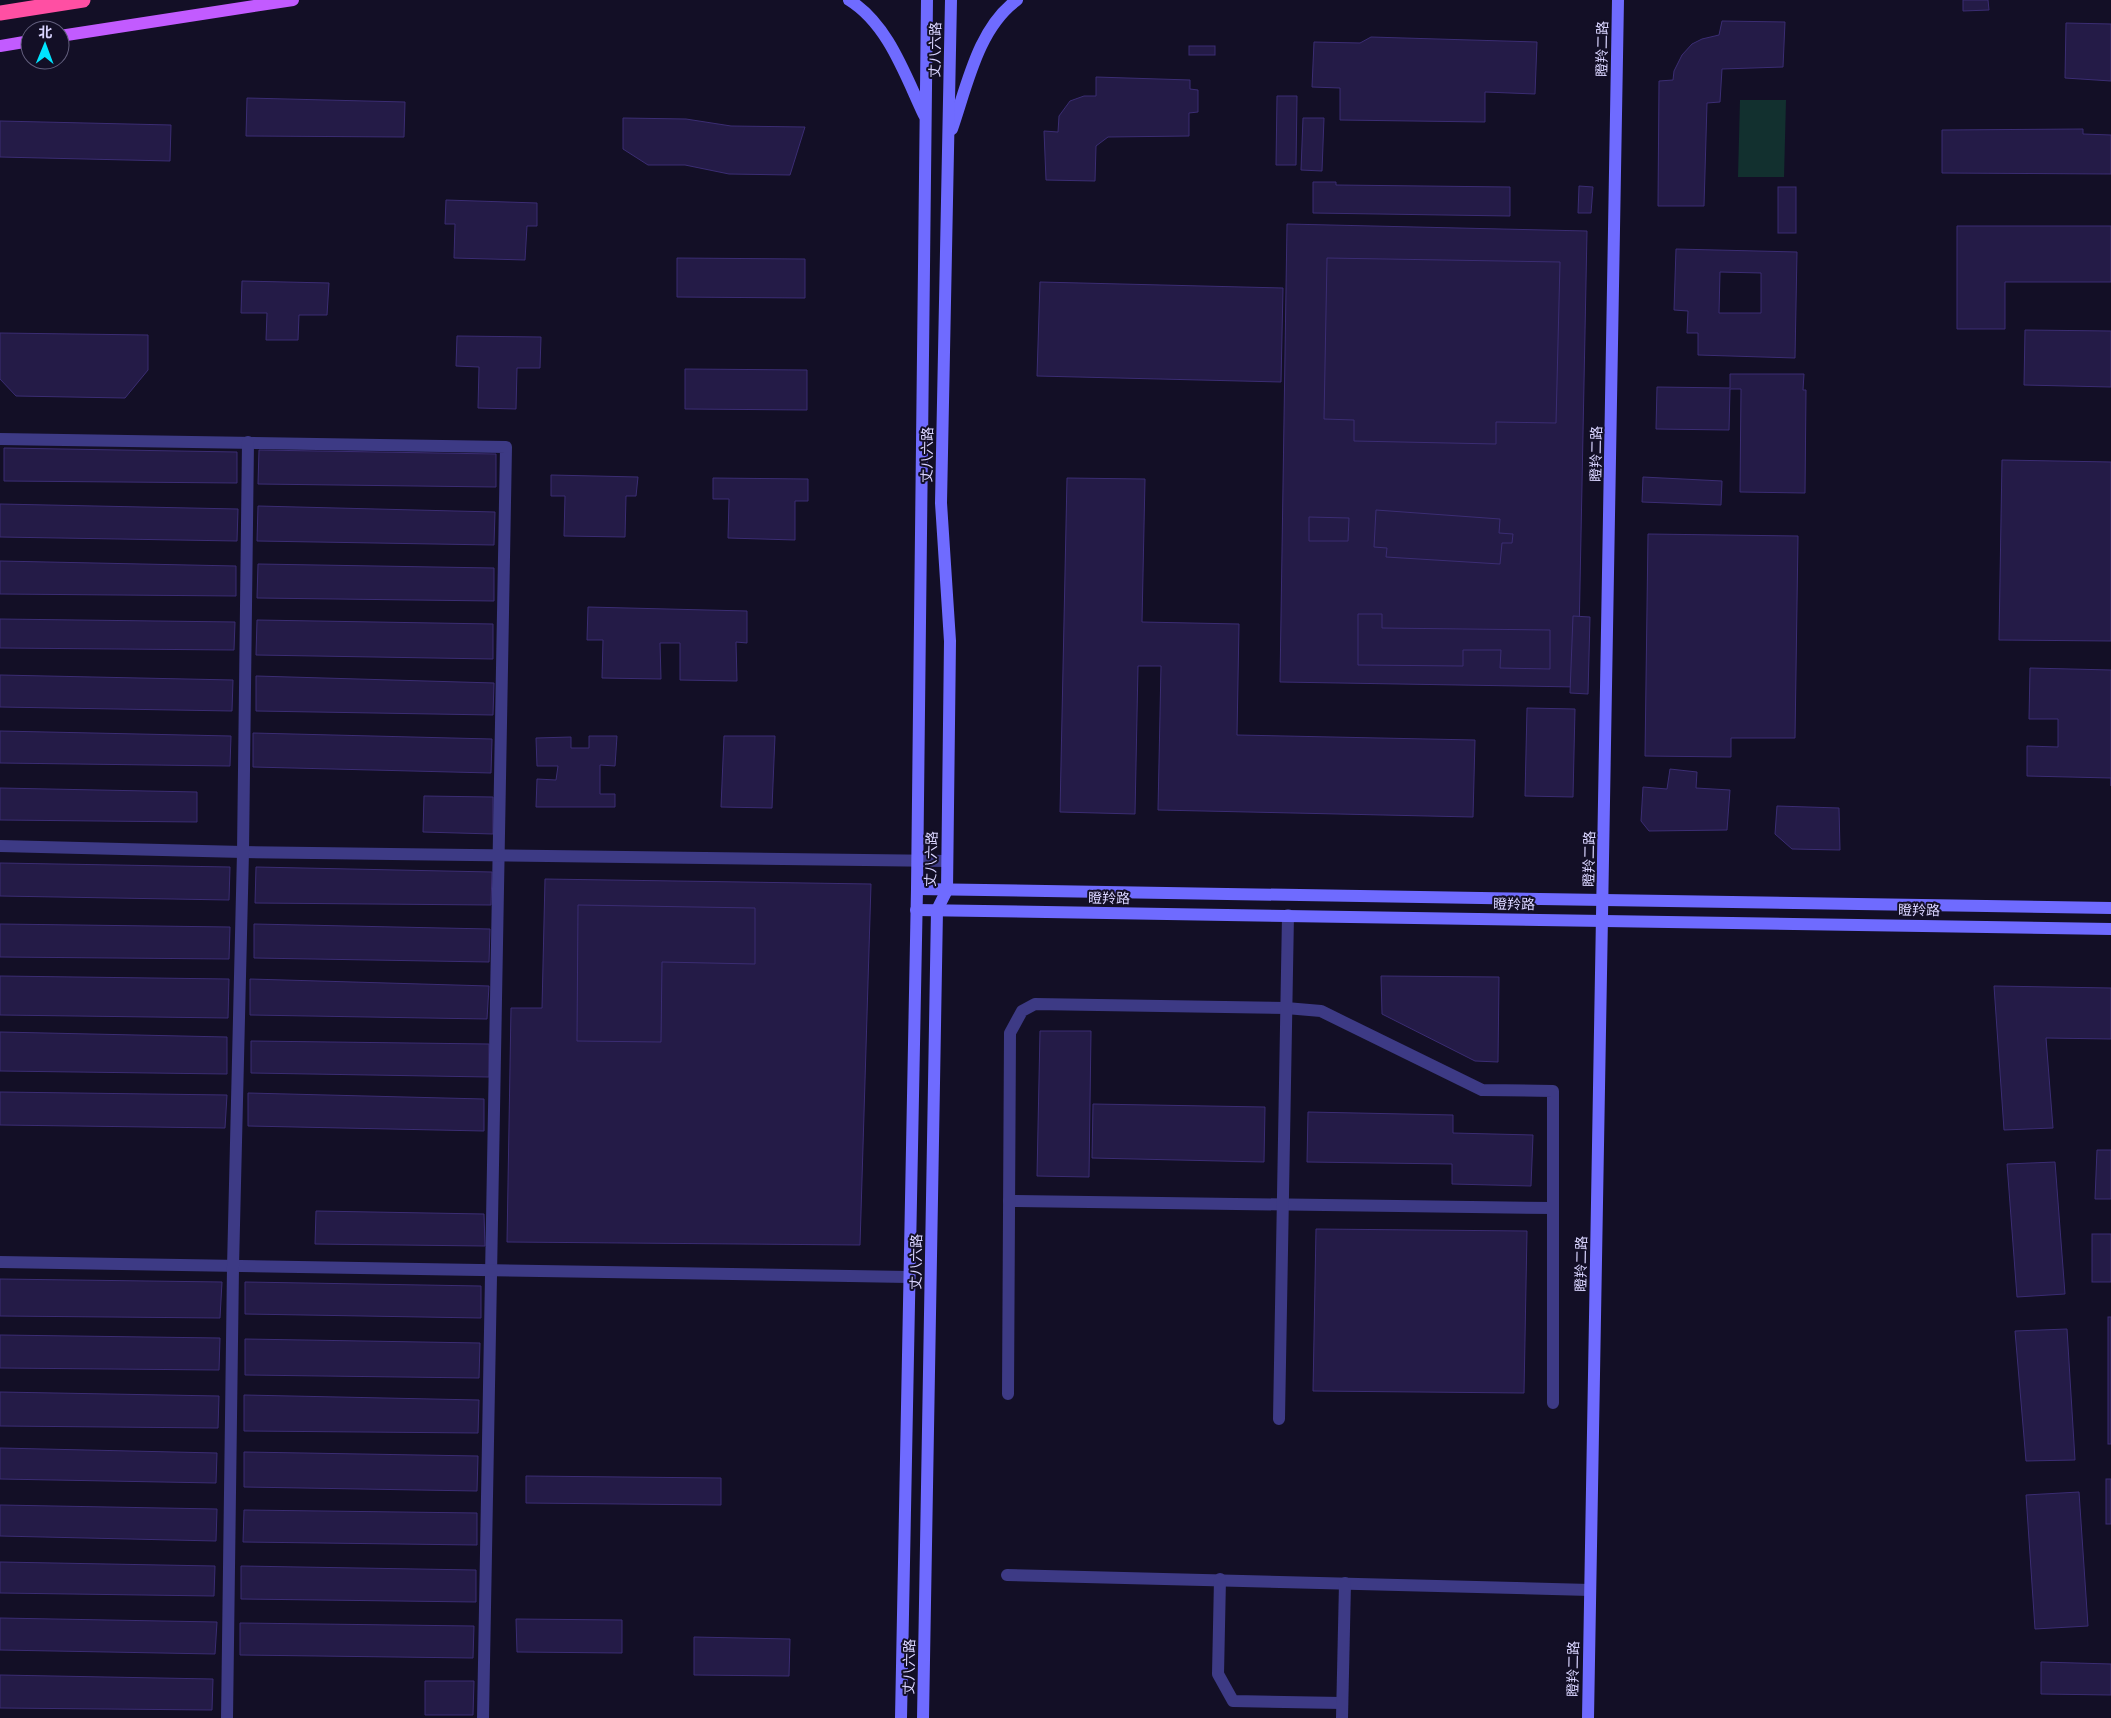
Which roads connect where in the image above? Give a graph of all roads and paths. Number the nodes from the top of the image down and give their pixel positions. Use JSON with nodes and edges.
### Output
{"nodes":[{"id":1,"x":83,"y":0,"type":"edge"},
{"id":2,"x":292,"y":0,"type":"edge"},
{"id":3,"x":849,"y":0,"type":"edge"},
{"id":4,"x":927,"y":0,"type":"edge"},
{"id":5,"x":951,"y":0,"type":"edge"},
{"id":6,"x":1017,"y":0,"type":"edge"},
{"id":7,"x":1618,"y":0,"type":"edge"},
{"id":8,"x":0,"y":13,"type":"edge"},
{"id":9,"x":70,"y":34,"type":"edge"},
{"id":10,"x":20,"y":43,"type":"edge"},
{"id":11,"x":0,"y":46,"type":"edge"},
{"id":12,"x":926,"y":118,"type":"junction"},
{"id":13,"x":948,"y":141,"type":"junction"},
{"id":14,"x":0,"y":438,"type":"edge"},
{"id":15,"x":248,"y":442,"type":"junction"},
{"id":16,"x":0,"y":846,"type":"edge"},
{"id":17,"x":243,"y":852,"type":"junction"},
{"id":18,"x":499,"y":855,"type":"junction"},
{"id":19,"x":917,"y":861,"type":"junction"},
{"id":20,"x":947,"y":861,"type":"junction"},
{"id":21,"x":917,"y":890,"type":"junction"},
{"id":22,"x":947,"y":890,"type":"junction"},
{"id":23,"x":1603,"y":901,"type":"junction"},
{"id":24,"x":2111,"y":908,"type":"edge"},
{"id":25,"x":916,"y":910,"type":"junction"},
{"id":26,"x":937,"y":910,"type":"junction"},
{"id":27,"x":1288,"y":915,"type":"junction"},
{"id":28,"x":1603,"y":920,"type":"junction"},
{"id":29,"x":2111,"y":929,"type":"edge"},
{"id":30,"x":1286,"y":1008,"type":"junction"},
{"id":31,"x":1009,"y":1201,"type":"junction"},
{"id":32,"x":1282,"y":1204,"type":"junction"},
{"id":33,"x":1553,"y":1208,"type":"junction"},
{"id":34,"x":0,"y":1262,"type":"edge"},
{"id":35,"x":233,"y":1267,"type":"junction"},
{"id":36,"x":491,"y":1269,"type":"junction"},
{"id":37,"x":908,"y":1277,"type":"junction"},
{"id":38,"x":1008,"y":1394,"type":"dead end"},
{"id":39,"x":1553,"y":1404,"type":"dead end"},
{"id":40,"x":1279,"y":1420,"type":"dead end"},
{"id":41,"x":1007,"y":1574,"type":"dead end"},
{"id":42,"x":1220,"y":1579,"type":"junction"},
{"id":43,"x":1345,"y":1583,"type":"junction"},
{"id":44,"x":1590,"y":1590,"type":"junction"},
{"id":45,"x":1342,"y":1704,"type":"junction"},
{"id":46,"x":227,"y":1718,"type":"edge"},
{"id":47,"x":484,"y":1718,"type":"edge"},
{"id":48,"x":901,"y":1718,"type":"edge"},
{"id":49,"x":923,"y":1718,"type":"edge"},
{"id":50,"x":1342,"y":1718,"type":"edge"},
{"id":51,"x":1588,"y":1718,"type":"edge"}],
"edges":[{"from":1,"to":8,"type":"highway"},
{"from":2,"to":9,"type":"main road"},
{"from":3,"to":12,"type":"street"},
{"from":4,"to":12,"type":"street","name":"丈八六路"},
{"from":5,"to":13,"type":"street","name":"丈八六路"},
{"from":6,"to":13,"type":"street"},
{"from":7,"to":23,"type":"street","name":"瞪羚二路"},
{"from":10,"to":11,"type":"main road"},
{"from":12,"to":19,"type":"street","name":"丈八六路"},
{"from":13,"to":20,"type":"street","name":"丈八六路"},
{"from":14,"to":15,"type":"street"},
{"from":15,"to":17,"type":"street"},
{"from":15,"to":18,"type":"street"},
{"from":16,"to":17,"type":"street"},
{"from":17,"to":18,"type":"street"},
{"from":17,"to":35,"type":"street"},
{"from":18,"to":19,"type":"street"},
{"from":18,"to":36,"type":"street"},
{"from":19,"to":20,"type":"street"},
{"from":19,"to":21,"type":"street","name":"丈八六路"},
{"from":20,"to":22,"type":"street","name":"丈八六路"},
{"from":21,"to":22,"type":"street","name":"瞪羚路"},
{"from":21,"to":25,"type":"street","name":"丈八六路"},
{"from":22,"to":23,"type":"street","name":"瞪羚路"},
{"from":22,"to":26,"type":"street","name":"丈八六路"},
{"from":23,"to":24,"type":"street","name":"瞪羚路"},
{"from":23,"to":28,"type":"street","name":"瞪羚二路"},
{"from":25,"to":26,"type":"street","name":"瞪羚路"},
{"from":25,"to":37,"type":"street","name":"丈八六路"},
{"from":26,"to":27,"type":"street","name":"瞪羚路"},
{"from":26,"to":49,"type":"street","name":"丈八六路"},
{"from":27,"to":28,"type":"street","name":"瞪羚路"},
{"from":27,"to":30,"type":"street"},
{"from":28,"to":29,"type":"street","name":"瞪羚路"},
{"from":28,"to":44,"type":"street","name":"瞪羚二路"},
{"from":30,"to":31,"type":"street"},
{"from":30,"to":32,"type":"street"},
{"from":30,"to":33,"type":"street"},
{"from":31,"to":32,"type":"street"},
{"from":31,"to":38,"type":"street"},
{"from":32,"to":33,"type":"street"},
{"from":32,"to":40,"type":"street"},
{"from":33,"to":39,"type":"street"},
{"from":34,"to":35,"type":"street"},
{"from":35,"to":36,"type":"street"},
{"from":35,"to":46,"type":"street"},
{"from":36,"to":37,"type":"street"},
{"from":36,"to":47,"type":"street"},
{"from":37,"to":48,"type":"street","name":"丈八六路"},
{"from":41,"to":42,"type":"street"},
{"from":42,"to":43,"type":"street"},
{"from":42,"to":45,"type":"street"},
{"from":43,"to":44,"type":"street"},
{"from":43,"to":45,"type":"street"},
{"from":44,"to":51,"type":"street","name":"瞪羚二路"},
{"from":45,"to":50,"type":"street"}]}
